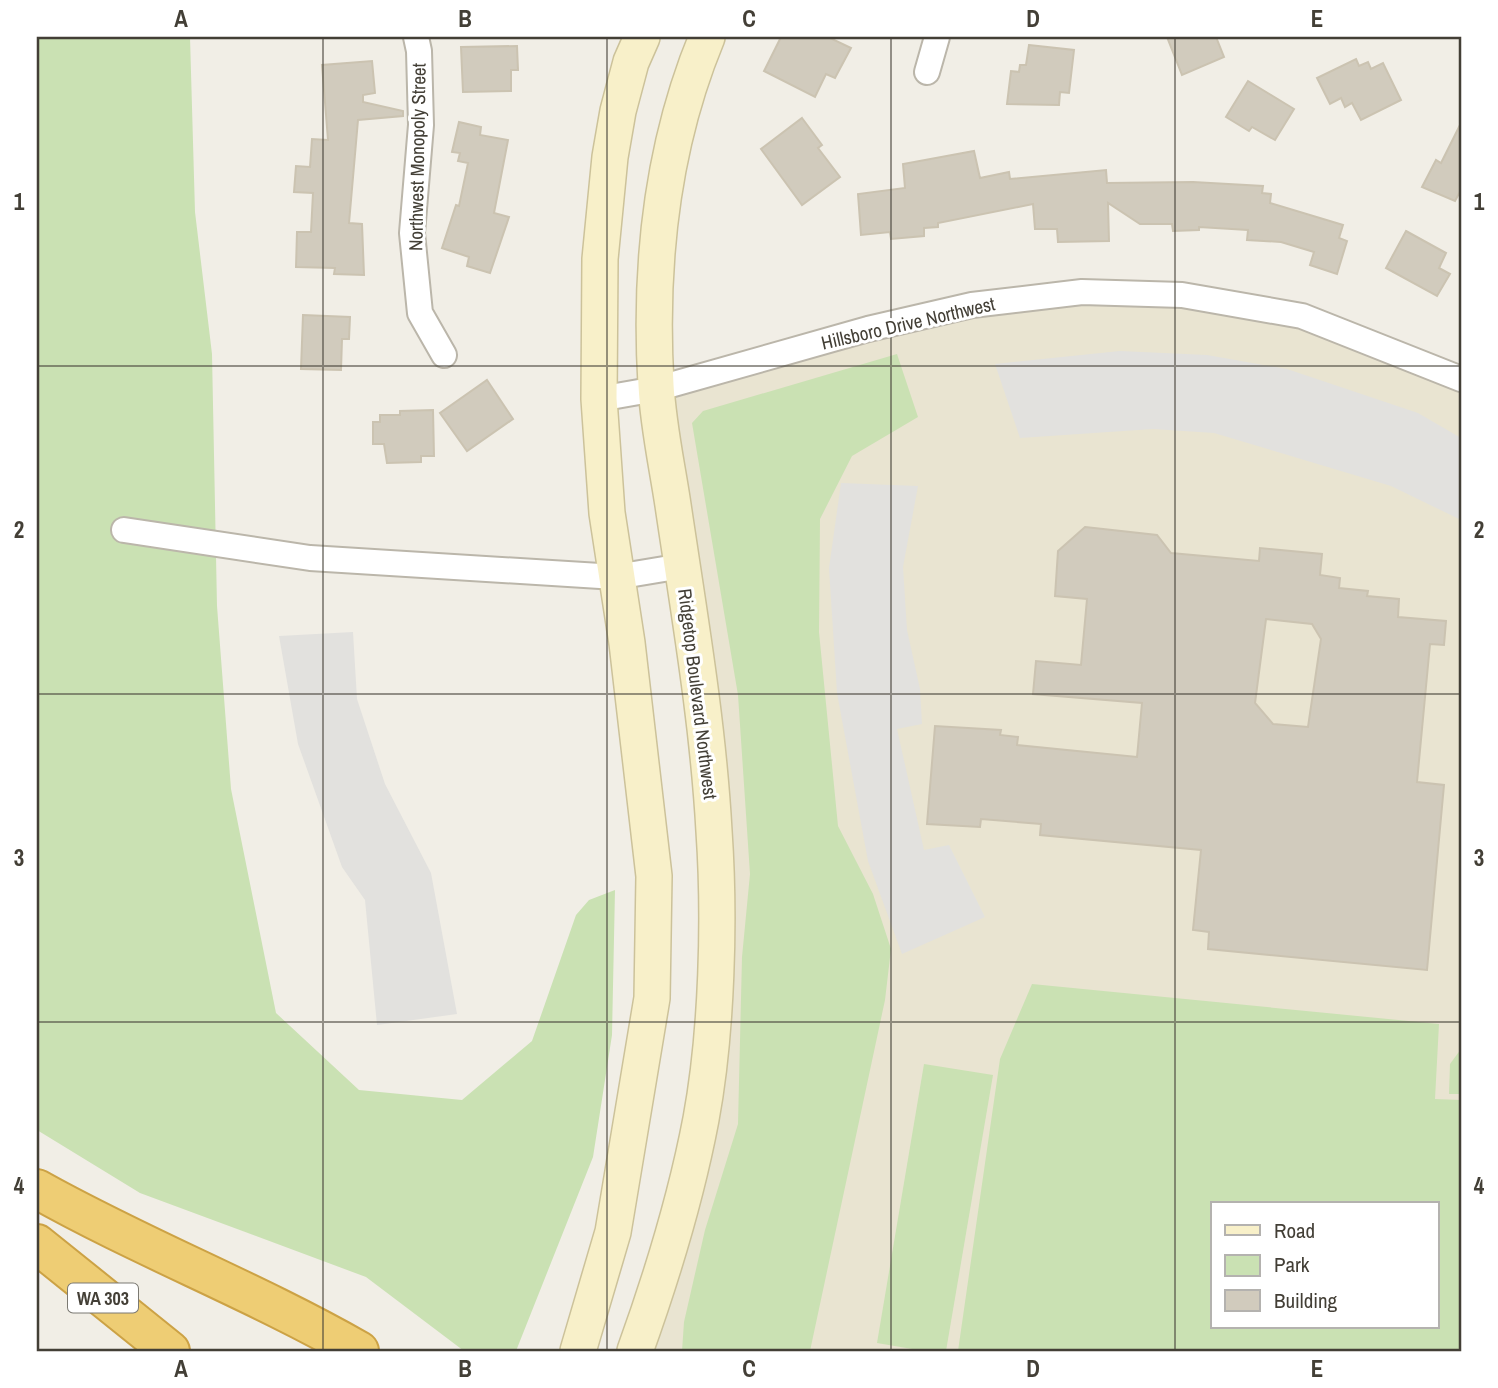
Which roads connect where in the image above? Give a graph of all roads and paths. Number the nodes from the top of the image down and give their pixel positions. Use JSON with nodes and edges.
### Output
{"nodes":[{"id":1,"x":416,"y":37,"type":"edge"},
{"id":2,"x":642,"y":37,"type":"edge"},
{"id":3,"x":708,"y":37,"type":"edge"},
{"id":4,"x":937,"y":37,"type":"edge"},
{"id":5,"x":927,"y":72,"type":"dead end"},
{"id":6,"x":444,"y":355,"type":"dead end"},
{"id":7,"x":1459,"y":372,"type":"edge"},
{"id":8,"x":656,"y":389,"type":"junction"},
{"id":9,"x":599,"y":399,"type":"junction"},
{"id":10,"x":124,"y":530,"type":"dead end"},
{"id":11,"x":682,"y":566,"type":"junction"},
{"id":12,"x":616,"y":577,"type":"junction"},
{"id":13,"x":37,"y":1189,"type":"edge"},
{"id":14,"x":37,"y":1244,"type":"edge"},
{"id":15,"x":170,"y":1351,"type":"edge"},
{"id":16,"x":359,"y":1351,"type":"edge"},
{"id":17,"x":578,"y":1351,"type":"edge"},
{"id":18,"x":635,"y":1351,"type":"edge"}],
"edges":[{"from":1,"to":6,"type":"street","name":"Northwest Monopoly Street"},
{"from":2,"to":9,"type":"main road"},
{"from":3,"to":8,"type":"main road","name":"Ridgetop Boulevard Northwest"},
{"from":4,"to":5,"type":"street"},
{"from":7,"to":8,"type":"street","name":"Hillsboro Drive Northwest"},
{"from":8,"to":9,"type":"street","name":"Hillsboro Drive Northwest"},
{"from":8,"to":11,"type":"main road","name":"Ridgetop Boulevard Northwest"},
{"from":9,"to":12,"type":"main road"},
{"from":10,"to":12,"type":"street"},
{"from":11,"to":12,"type":"street"},
{"from":11,"to":18,"type":"main road","name":"Ridgetop Boulevard Northwest"},
{"from":12,"to":17,"type":"main road"},
{"from":13,"to":16,"type":"highway"},
{"from":14,"to":15,"type":"highway","number":"WA 303"}]}
